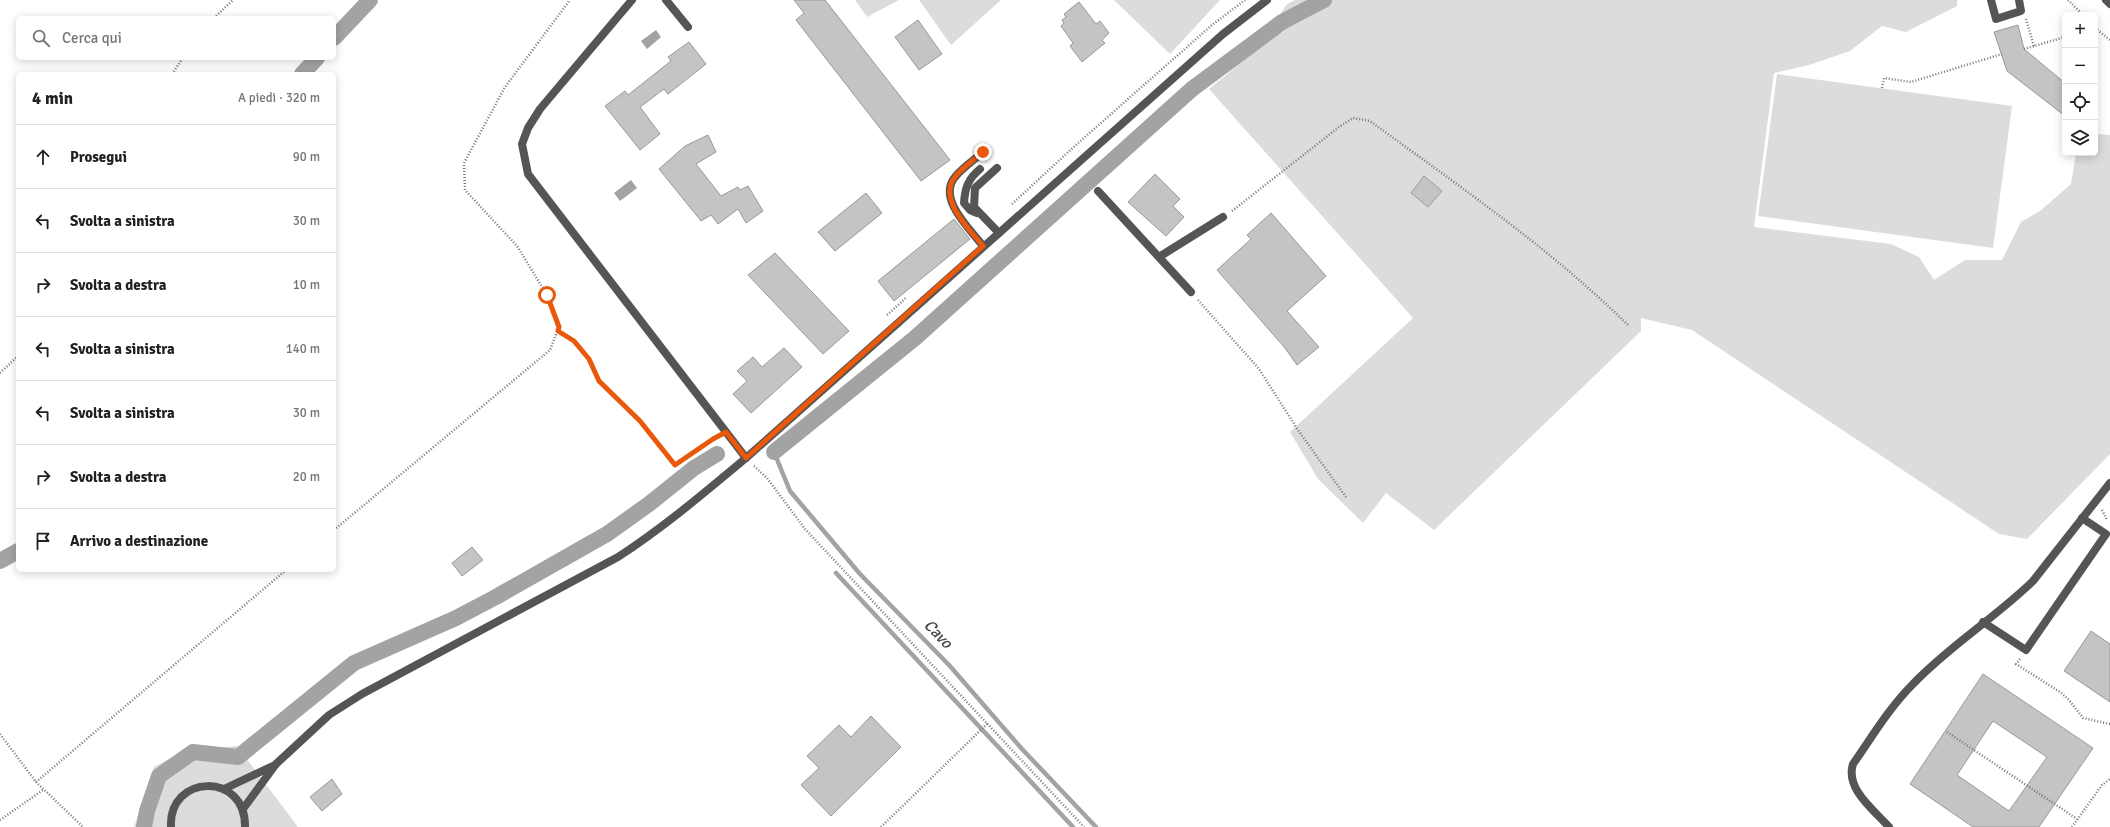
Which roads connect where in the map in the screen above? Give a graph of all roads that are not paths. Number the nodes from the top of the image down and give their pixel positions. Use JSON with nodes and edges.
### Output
{"nodes":[{"id":1,"x":632,"y":0,"type":"edge"},
{"id":2,"x":666,"y":0,"type":"edge"},
{"id":3,"x":1267,"y":0,"type":"edge"},
{"id":4,"x":1991,"y":0,"type":"edge"},
{"id":5,"x":2018,"y":0,"type":"edge"},
{"id":6,"x":2106,"y":0,"type":"edge"},
{"id":7,"x":2110,"y":4,"type":"edge"},
{"id":8,"x":688,"y":27,"type":"dead end"},
{"id":9,"x":983,"y":152,"type":"dead end"},
{"id":10,"x":997,"y":168,"type":"dead end"},
{"id":11,"x":980,"y":169,"type":"dead end"},
{"id":12,"x":1098,"y":191,"type":"dead end"},
{"id":13,"x":981,"y":216,"type":"junction"},
{"id":14,"x":1223,"y":217,"type":"road end"},
{"id":15,"x":999,"y":233,"type":"junction"},
{"id":16,"x":983,"y":246,"type":"junction"},
{"id":17,"x":1159,"y":257,"type":"junction"},
{"id":18,"x":1191,"y":292,"type":"road end"},
{"id":19,"x":746,"y":458,"type":"junction"},
{"id":20,"x":2110,"y":483,"type":"edge"},
{"id":21,"x":2082,"y":518,"type":"junction"},
{"id":22,"x":1983,"y":622,"type":"junction"},
{"id":23,"x":276,"y":764,"type":"junction"},
{"id":24,"x":224,"y":789,"type":"junction"},
{"id":25,"x":243,"y":809,"type":"junction"},
{"id":26,"x":171,"y":827,"type":"edge"},
{"id":27,"x":245,"y":827,"type":"edge"},
{"id":28,"x":1890,"y":827,"type":"edge"}],
"edges":[{"from":1,"to":19,"type":"street"},
{"from":2,"to":8,"type":"street"},
{"from":3,"to":15,"type":"street"},
{"from":4,"to":5,"type":"street"},
{"from":6,"to":7,"type":"street"},
{"from":9,"to":16,"type":"street"},
{"from":10,"to":13,"type":"street"},
{"from":11,"to":13,"type":"street"},
{"from":12,"to":17,"type":"street"},
{"from":13,"to":15,"type":"street"},
{"from":14,"to":17,"type":"street"},
{"from":15,"to":16,"type":"street"},
{"from":16,"to":19,"type":"street"},
{"from":17,"to":18,"type":"street"},
{"from":19,"to":23,"type":"street"},
{"from":20,"to":21,"type":"street"},
{"from":21,"to":22,"type":"street"},
{"from":21,"to":22,"type":"street"},
{"from":22,"to":28,"type":"street"},
{"from":23,"to":24,"type":"street"},
{"from":23,"to":25,"type":"street"},
{"from":24,"to":25,"type":"street"},
{"from":24,"to":26,"type":"street"},
{"from":25,"to":27,"type":"street"}]}
